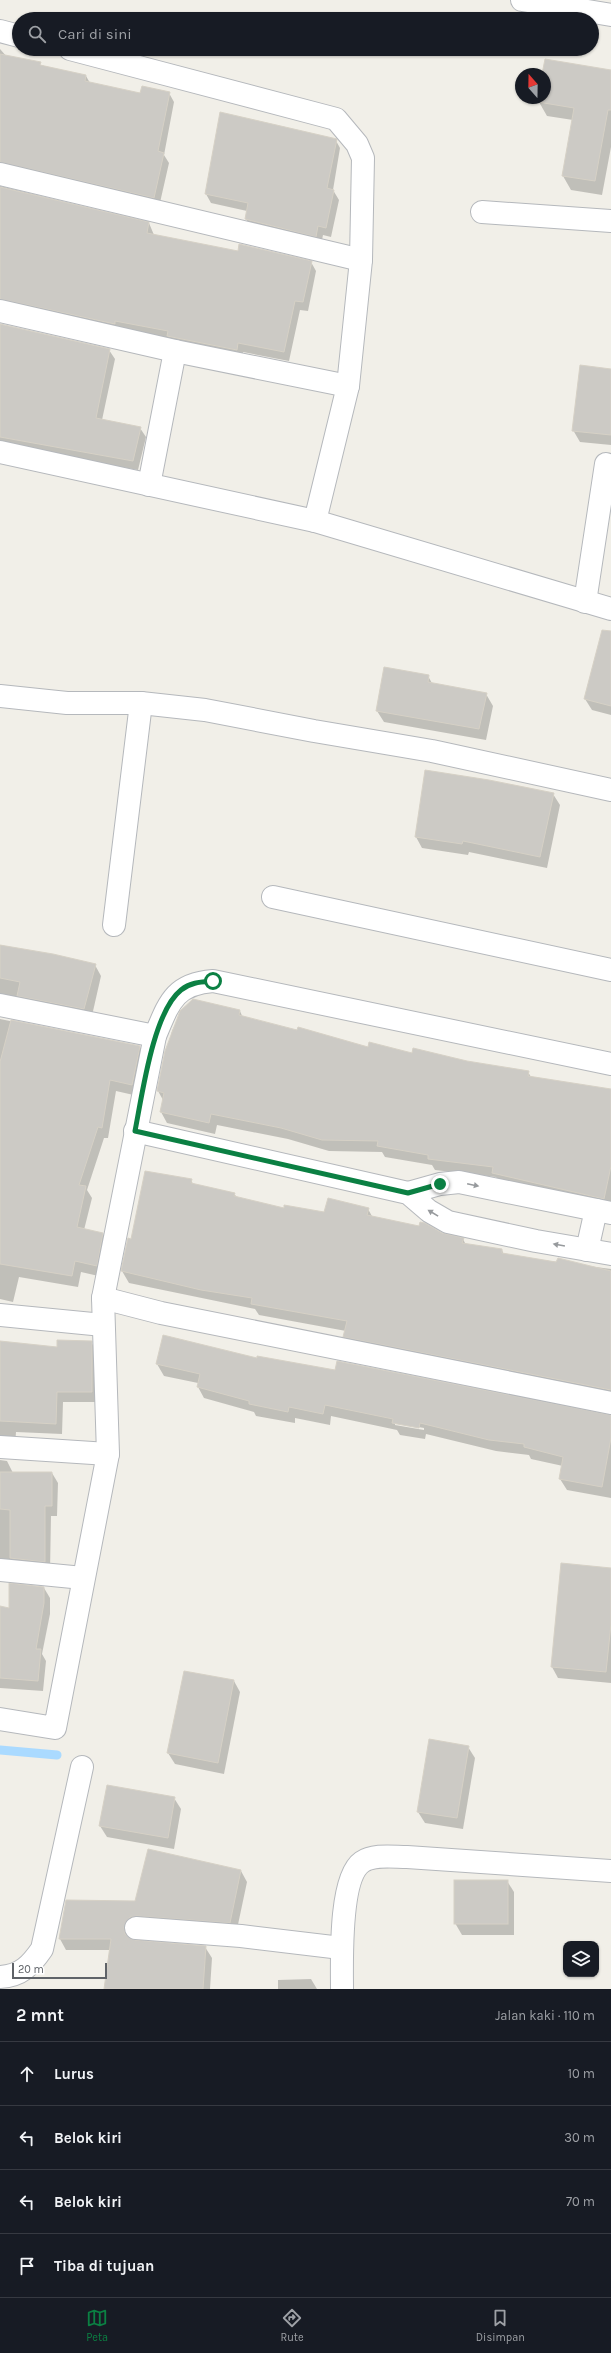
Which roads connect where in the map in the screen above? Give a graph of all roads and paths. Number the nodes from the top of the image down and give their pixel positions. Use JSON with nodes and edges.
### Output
{"nodes":[{"id":1,"x":522,"y":0,"type":"edge"},
{"id":2,"x":593,"y":12,"type":"edge"},
{"id":3,"x":599,"y":13,"type":"edge"},
{"id":4,"x":611,"y":15,"type":"edge"},
{"id":5,"x":0,"y":31,"type":"edge"},
{"id":6,"x":12,"y":34,"type":"edge"},
{"id":7,"x":97,"y":56,"type":"edge"},
{"id":8,"x":0,"y":174,"type":"edge"},
{"id":9,"x":482,"y":212,"type":"dead end"},
{"id":10,"x":611,"y":221,"type":"edge"},
{"id":11,"x":361,"y":260,"type":"junction"},
{"id":12,"x":0,"y":311,"type":"edge"},
{"id":13,"x":175,"y":351,"type":"junction"},
{"id":14,"x":348,"y":386,"type":"junction"},
{"id":15,"x":0,"y":452,"type":"edge"},
{"id":16,"x":606,"y":464,"type":"dead end"},
{"id":17,"x":148,"y":485,"type":"junction"},
{"id":18,"x":315,"y":521,"type":"junction"},
{"id":19,"x":585,"y":602,"type":"junction"},
{"id":20,"x":611,"y":609,"type":"edge"},
{"id":21,"x":0,"y":696,"type":"edge"},
{"id":22,"x":141,"y":703,"type":"junction"},
{"id":23,"x":611,"y":790,"type":"edge"},
{"id":24,"x":273,"y":897,"type":"dead end"},
{"id":25,"x":114,"y":925,"type":"dead end"},
{"id":26,"x":611,"y":970,"type":"edge"},
{"id":27,"x":0,"y":1005,"type":"edge"},
{"id":28,"x":155,"y":1036,"type":"junction"},
{"id":29,"x":611,"y":1064,"type":"edge"},
{"id":30,"x":135,"y":1131,"type":"junction"},
{"id":31,"x":408,"y":1193,"type":"junction"},
{"id":32,"x":604,"y":1212,"type":"edge"},
{"id":33,"x":587,"y":1250,"type":"junction"},
{"id":34,"x":611,"y":1254,"type":"edge"},
{"id":35,"x":103,"y":1298,"type":"junction"},
{"id":36,"x":0,"y":1315,"type":"edge"},
{"id":37,"x":103,"y":1325,"type":"junction"},
{"id":38,"x":611,"y":1403,"type":"edge"},
{"id":39,"x":0,"y":1447,"type":"edge"},
{"id":40,"x":108,"y":1454,"type":"junction"},
{"id":41,"x":0,"y":1570,"type":"edge"},
{"id":42,"x":83,"y":1578,"type":"junction"},
{"id":43,"x":0,"y":1719,"type":"edge"},
{"id":44,"x":82,"y":1767,"type":"dead end"},
{"id":45,"x":611,"y":1870,"type":"edge"},
{"id":46,"x":136,"y":1928,"type":"dead end"},
{"id":47,"x":342,"y":1948,"type":"junction"},
{"id":48,"x":0,"y":1977,"type":"edge"},
{"id":49,"x":342,"y":1989,"type":"edge"}],
"edges":[{"from":1,"to":2,"type":"street"},
{"from":3,"to":4,"type":"street"},
{"from":5,"to":6,"type":"street"},
{"from":7,"to":11,"type":"street"},
{"from":8,"to":11,"type":"street"},
{"from":9,"to":10,"type":"street"},
{"from":11,"to":14,"type":"street"},
{"from":12,"to":13,"type":"street"},
{"from":13,"to":14,"type":"street"},
{"from":13,"to":17,"type":"street"},
{"from":14,"to":18,"type":"street"},
{"from":15,"to":17,"type":"street"},
{"from":16,"to":19,"type":"street"},
{"from":17,"to":18,"type":"street"},
{"from":18,"to":19,"type":"street"},
{"from":19,"to":20,"type":"street"},
{"from":21,"to":22,"type":"street"},
{"from":22,"to":23,"type":"street"},
{"from":22,"to":25,"type":"street"},
{"from":24,"to":26,"type":"street"},
{"from":27,"to":28,"type":"street"},
{"from":28,"to":29,"type":"street"},
{"from":28,"to":30,"type":"street"},
{"from":30,"to":31,"type":"street"},
{"from":30,"to":35,"type":"street"},
{"from":31,"to":32,"type":"street","one_way":true},
{"from":33,"to":31,"type":"street","one_way":true},
{"from":32,"to":33,"type":"street"},
{"from":33,"to":34,"type":"street"},
{"from":35,"to":37,"type":"street"},
{"from":35,"to":38,"type":"street"},
{"from":36,"to":37,"type":"street"},
{"from":37,"to":40,"type":"street"},
{"from":39,"to":40,"type":"street"},
{"from":40,"to":42,"type":"street"},
{"from":41,"to":42,"type":"street"},
{"from":42,"to":43,"type":"street"},
{"from":44,"to":48,"type":"street"},
{"from":45,"to":47,"type":"street"},
{"from":46,"to":47,"type":"street"},
{"from":47,"to":49,"type":"street"}]}
